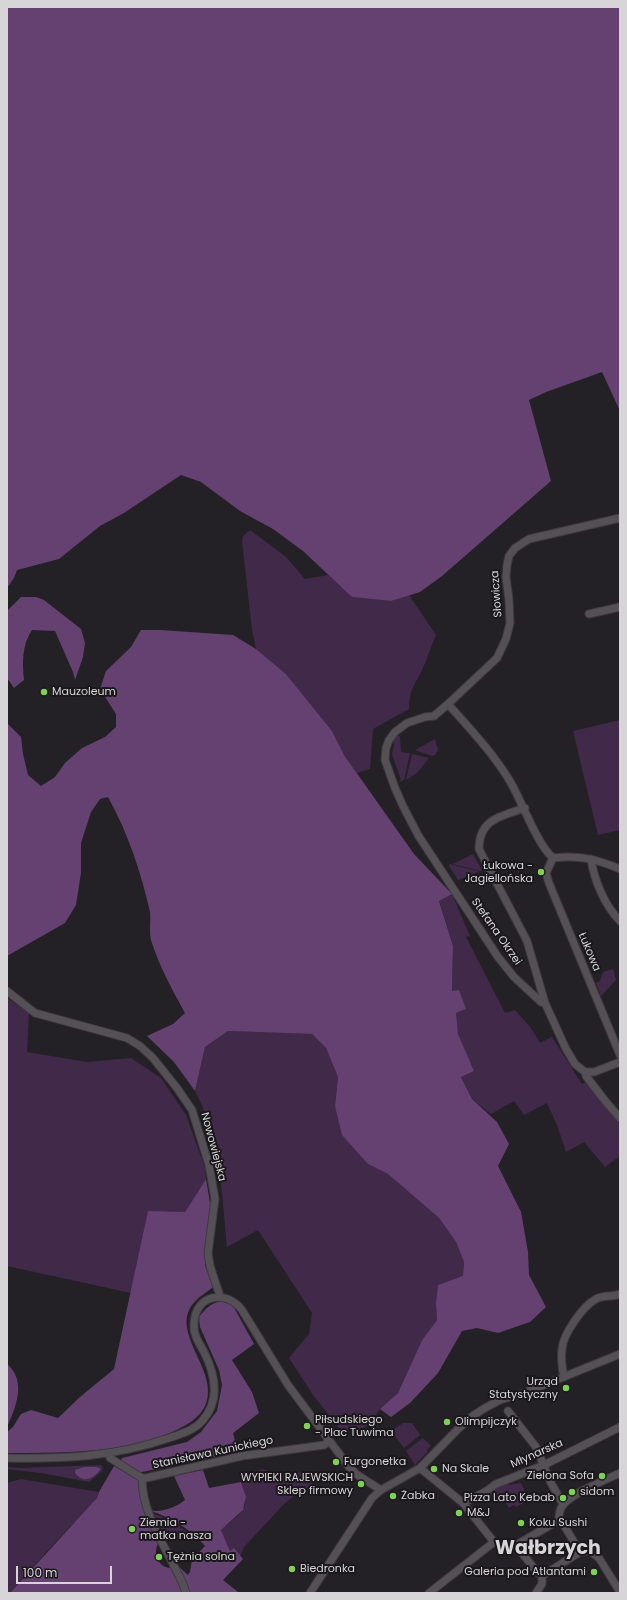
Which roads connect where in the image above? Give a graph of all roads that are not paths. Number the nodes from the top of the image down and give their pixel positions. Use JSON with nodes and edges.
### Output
{"nodes":[{"id":1,"x":620,"y":518,"type":"edge"},
{"id":2,"x":620,"y":607,"type":"edge"},
{"id":3,"x":589,"y":614,"type":"dead end"},
{"id":4,"x":448,"y":704,"type":"junction"},
{"id":5,"x":402,"y":806,"type":"joint"},
{"id":6,"x":525,"y":808,"type":"junction"},
{"id":7,"x":553,"y":858,"type":"junction"},
{"id":8,"x":591,"y":859,"type":"junction"},
{"id":9,"x":620,"y":869,"type":"edge"},
{"id":10,"x":620,"y":921,"type":"edge"},
{"id":11,"x":7,"y":991,"type":"edge"},
{"id":12,"x":545,"y":1003,"type":"junction"},
{"id":13,"x":620,"y":1055,"type":"edge"},
{"id":14,"x":620,"y":1062,"type":"edge"},
{"id":15,"x":585,"y":1072,"type":"junction"},
{"id":16,"x":620,"y":1118,"type":"edge"},
{"id":17,"x":620,"y":1294,"type":"edge"},
{"id":18,"x":220,"y":1296,"type":"junction"},
{"id":19,"x":620,"y":1354,"type":"edge"},
{"id":20,"x":564,"y":1376,"type":"junction"},
{"id":21,"x":508,"y":1411,"type":"dead end"},
{"id":22,"x":620,"y":1427,"type":"edge"},
{"id":23,"x":329,"y":1442,"type":"junction"},
{"id":24,"x":109,"y":1454,"type":"junction"},
{"id":25,"x":7,"y":1458,"type":"edge"},
{"id":26,"x":544,"y":1465,"type":"junction"},
{"id":27,"x":420,"y":1468,"type":"junction"},
{"id":28,"x":620,"y":1473,"type":"edge"},
{"id":29,"x":142,"y":1478,"type":"junction"},
{"id":30,"x":381,"y":1490,"type":"junction"},
{"id":31,"x":463,"y":1503,"type":"junction"},
{"id":32,"x":563,"y":1504,"type":"junction"},
{"id":33,"x":559,"y":1520,"type":"junction"},
{"id":34,"x":494,"y":1542,"type":"junction"},
{"id":35,"x":517,"y":1547,"type":"junction"},
{"id":36,"x":580,"y":1552,"type":"junction"},
{"id":37,"x":542,"y":1576,"type":"junction"},
{"id":38,"x":620,"y":1592,"type":"edge"},
{"id":39,"x":186,"y":1593,"type":"edge"},
{"id":40,"x":310,"y":1593,"type":"edge"},
{"id":41,"x":429,"y":1593,"type":"edge"},
{"id":42,"x":536,"y":1593,"type":"edge"}],
"edges":[{"from":1,"to":4,"type":"street","name":"Słowicza"},
{"from":2,"to":3,"type":"street"},
{"from":4,"to":5,"type":"street","name":"Słowicza"},
{"from":4,"to":6,"type":"street"},
{"from":5,"to":12,"type":"street","name":"Stefana Okrzei"},
{"from":6,"to":7,"type":"street"},
{"from":6,"to":12,"type":"street","name":"Stefana Okrzei"},
{"from":7,"to":8,"type":"street"},
{"from":7,"to":13,"type":"street","name":"Łukowa"},
{"from":8,"to":9,"type":"street"},
{"from":8,"to":10,"type":"street"},
{"from":11,"to":18,"type":"street","name":"Nowowiejska"},
{"from":12,"to":15,"type":"street"},
{"from":14,"to":15,"type":"street"},
{"from":15,"to":16,"type":"street"},
{"from":17,"to":20,"type":"street"},
{"from":18,"to":23,"type":"street"},
{"from":18,"to":24,"type":"street"},
{"from":19,"to":20,"type":"street"},
{"from":20,"to":27,"type":"street"},
{"from":21,"to":26,"type":"street"},
{"from":22,"to":26,"type":"street","name":"Młynarska"},
{"from":23,"to":29,"type":"street","name":"Stanisława Kunickiego"},
{"from":23,"to":30,"type":"street"},
{"from":24,"to":25,"type":"street"},
{"from":24,"to":29,"type":"street","name":"Stanisława Kunickiego"},
{"from":26,"to":31,"type":"street","name":"Młynarska"},
{"from":26,"to":32,"type":"street"},
{"from":27,"to":30,"type":"street"},
{"from":27,"to":31,"type":"street"},
{"from":28,"to":32,"type":"street"},
{"from":29,"to":39,"type":"street"},
{"from":30,"to":40,"type":"street"},
{"from":31,"to":34,"type":"street"},
{"from":32,"to":33,"type":"street"},
{"from":33,"to":35,"type":"street"},
{"from":33,"to":36,"type":"street"},
{"from":34,"to":35,"type":"street"},
{"from":34,"to":41,"type":"street"},
{"from":35,"to":37,"type":"street"},
{"from":36,"to":37,"type":"street"},
{"from":36,"to":38,"type":"street"},
{"from":37,"to":42,"type":"street"}]}
